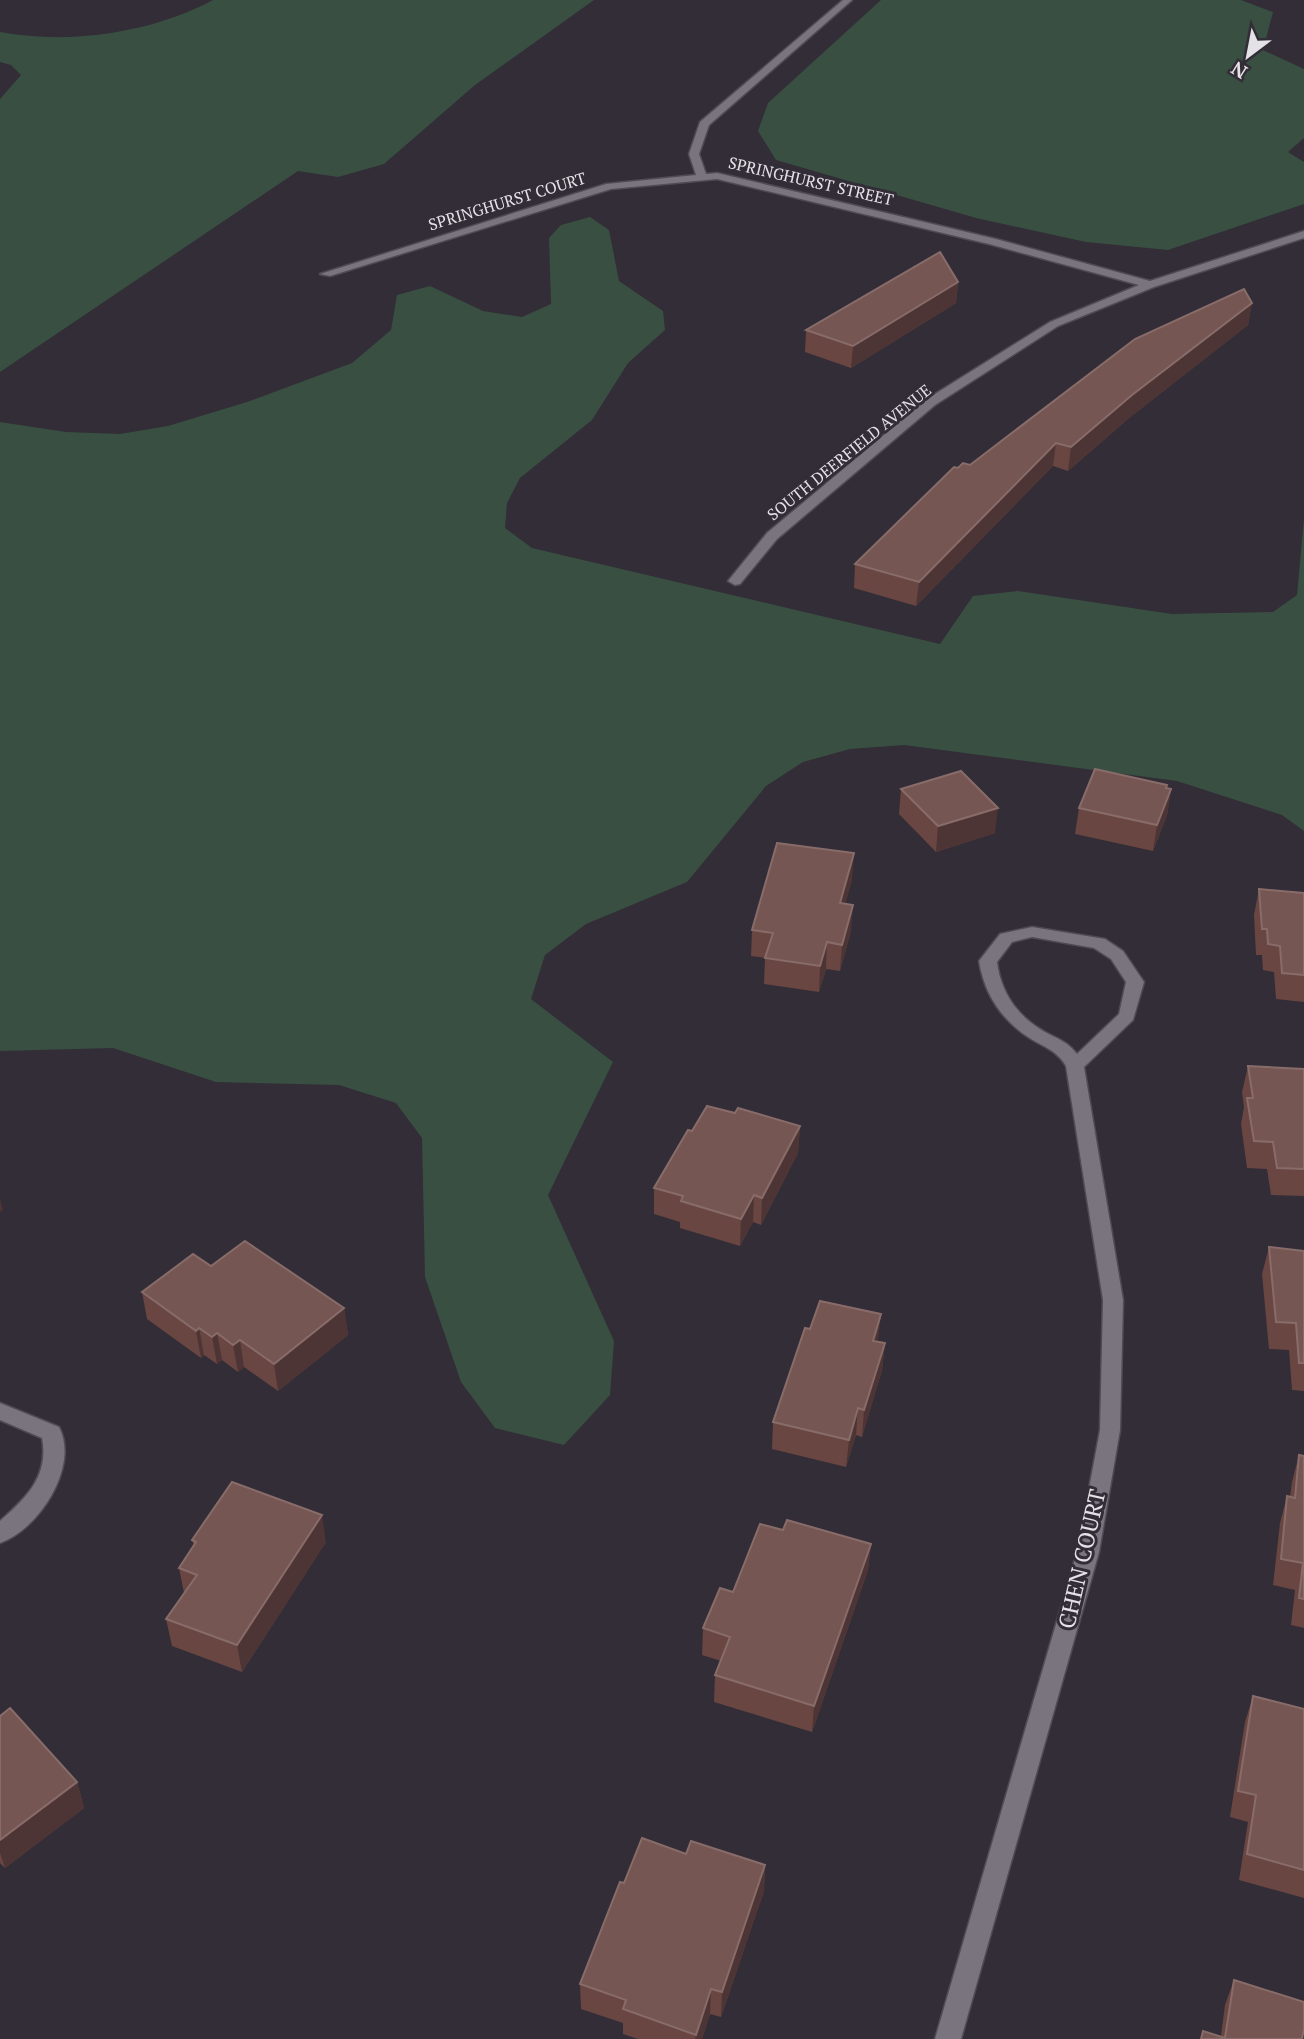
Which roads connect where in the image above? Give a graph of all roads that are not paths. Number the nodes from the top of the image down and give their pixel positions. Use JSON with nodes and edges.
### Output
{"nodes":[{"id":1,"x":848,"y":0,"type":"edge"},
{"id":2,"x":702,"y":177,"type":"junction"},
{"id":3,"x":1304,"y":234,"type":"edge"},
{"id":4,"x":326,"y":274,"type":"dead end"},
{"id":5,"x":1150,"y":285,"type":"junction"},
{"id":6,"x":735,"y":581,"type":"dead end"},
{"id":7,"x":1075,"y":1066,"type":"junction"},
{"id":8,"x":0,"y":1411,"type":"edge"},
{"id":9,"x":0,"y":1534,"type":"edge"},
{"id":10,"x":948,"y":2039,"type":"edge"}],
"edges":[{"from":1,"to":2,"type":"street","name":"SPRINGHURST STREET"},
{"from":2,"to":4,"type":"street","name":"SPRINGHURST COURT"},
{"from":2,"to":5,"type":"street","name":"SPRINGHURST STREET"},
{"from":3,"to":5,"type":"street","name":"SOUTH DEERFIELD AVENUE"},
{"from":5,"to":6,"type":"street","name":"SOUTH DEERFIELD AVENUE"},
{"from":7,"to":7,"type":"street"},
{"from":7,"to":10,"type":"street","name":"CHEN COURT"},
{"from":8,"to":9,"type":"street"}]}
